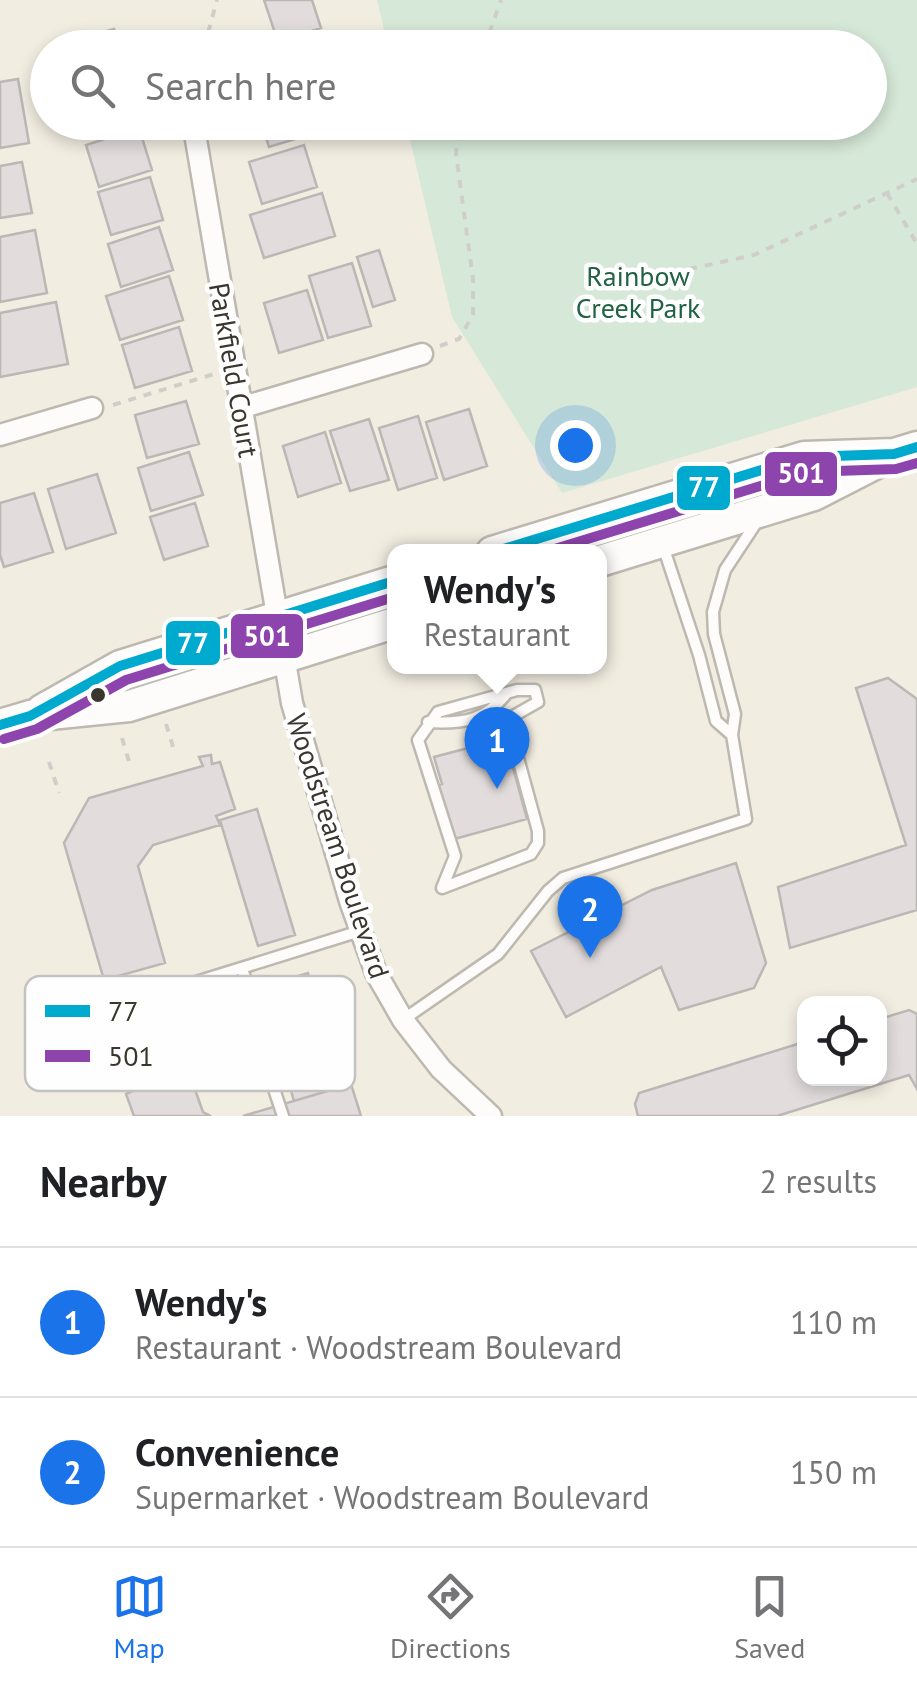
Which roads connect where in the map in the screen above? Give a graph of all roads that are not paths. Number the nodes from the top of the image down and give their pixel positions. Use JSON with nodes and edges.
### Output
{"nodes":[{"id":1,"x":196,"y":140,"type":"edge"},
{"id":2,"x":422,"y":354,"type":"road end"},
{"id":3,"x":96,"y":408,"type":"road end"},
{"id":4,"x":240,"y":408,"type":"junction"},
{"id":5,"x":0,"y":436,"type":"edge"},
{"id":6,"x":906,"y":451,"type":"edge"},
{"id":7,"x":690,"y":492,"type":"junction"},
{"id":8,"x":764,"y":512,"type":"junction"},
{"id":9,"x":662,"y":542,"type":"junction"},
{"id":10,"x":518,"y":544,"type":"edge"},
{"id":11,"x":607,"y":559,"type":"edge"},
{"id":12,"x":387,"y":583,"type":"edge"},
{"id":13,"x":279,"y":617,"type":"junction"},
{"id":14,"x":387,"y":625,"type":"edge"},
{"id":15,"x":284,"y":658,"type":"junction"},
{"id":16,"x":508,"y":692,"type":"joint"},
{"id":17,"x":30,"y":716,"type":"junction"},
{"id":18,"x":0,"y":725,"type":"edge"},
{"id":19,"x":732,"y":735,"type":"junction"},
{"id":20,"x":360,"y":931,"type":"junction"},
{"id":21,"x":242,"y":969,"type":"junction"},
{"id":22,"x":218,"y":976,"type":"edge"},
{"id":23,"x":244,"y":976,"type":"edge"},
{"id":24,"x":403,"y":1020,"type":"junction"},
{"id":25,"x":480,"y":1113,"type":"edge"}],
"edges":[{"from":1,"to":4,"type":"street","name":"Parkfield Court"},
{"from":2,"to":4,"type":"street"},
{"from":3,"to":5,"type":"street"},
{"from":4,"to":13,"type":"street","name":"Parkfield Court"},
{"from":6,"to":7,"type":"main road"},
{"from":6,"to":8,"type":"main road"},
{"from":7,"to":9,"type":"main road"},
{"from":7,"to":10,"type":"main road"},
{"from":8,"to":9,"type":"main road"},
{"from":8,"to":19,"type":"lane"},
{"from":9,"to":11,"type":"main road"},
{"from":9,"to":19,"type":"lane"},
{"from":12,"to":13,"type":"main road"},
{"from":13,"to":15,"type":"street","name":"Parkfield Court"},
{"from":13,"to":17,"type":"main road"},
{"from":14,"to":15,"type":"main road"},
{"from":15,"to":17,"type":"main road"},
{"from":15,"to":20,"type":"street","name":"Woodstream Boulevard"},
{"from":16,"to":16,"type":"lane"},
{"from":17,"to":18,"type":"main road"},
{"from":19,"to":24,"type":"lane"},
{"from":20,"to":21,"type":"lane"},
{"from":20,"to":24,"type":"street","name":"Woodstream Boulevard"},
{"from":21,"to":22,"type":"lane"},
{"from":21,"to":23,"type":"lane"},
{"from":24,"to":25,"type":"street","name":"Woodstream Boulevard"}]}
